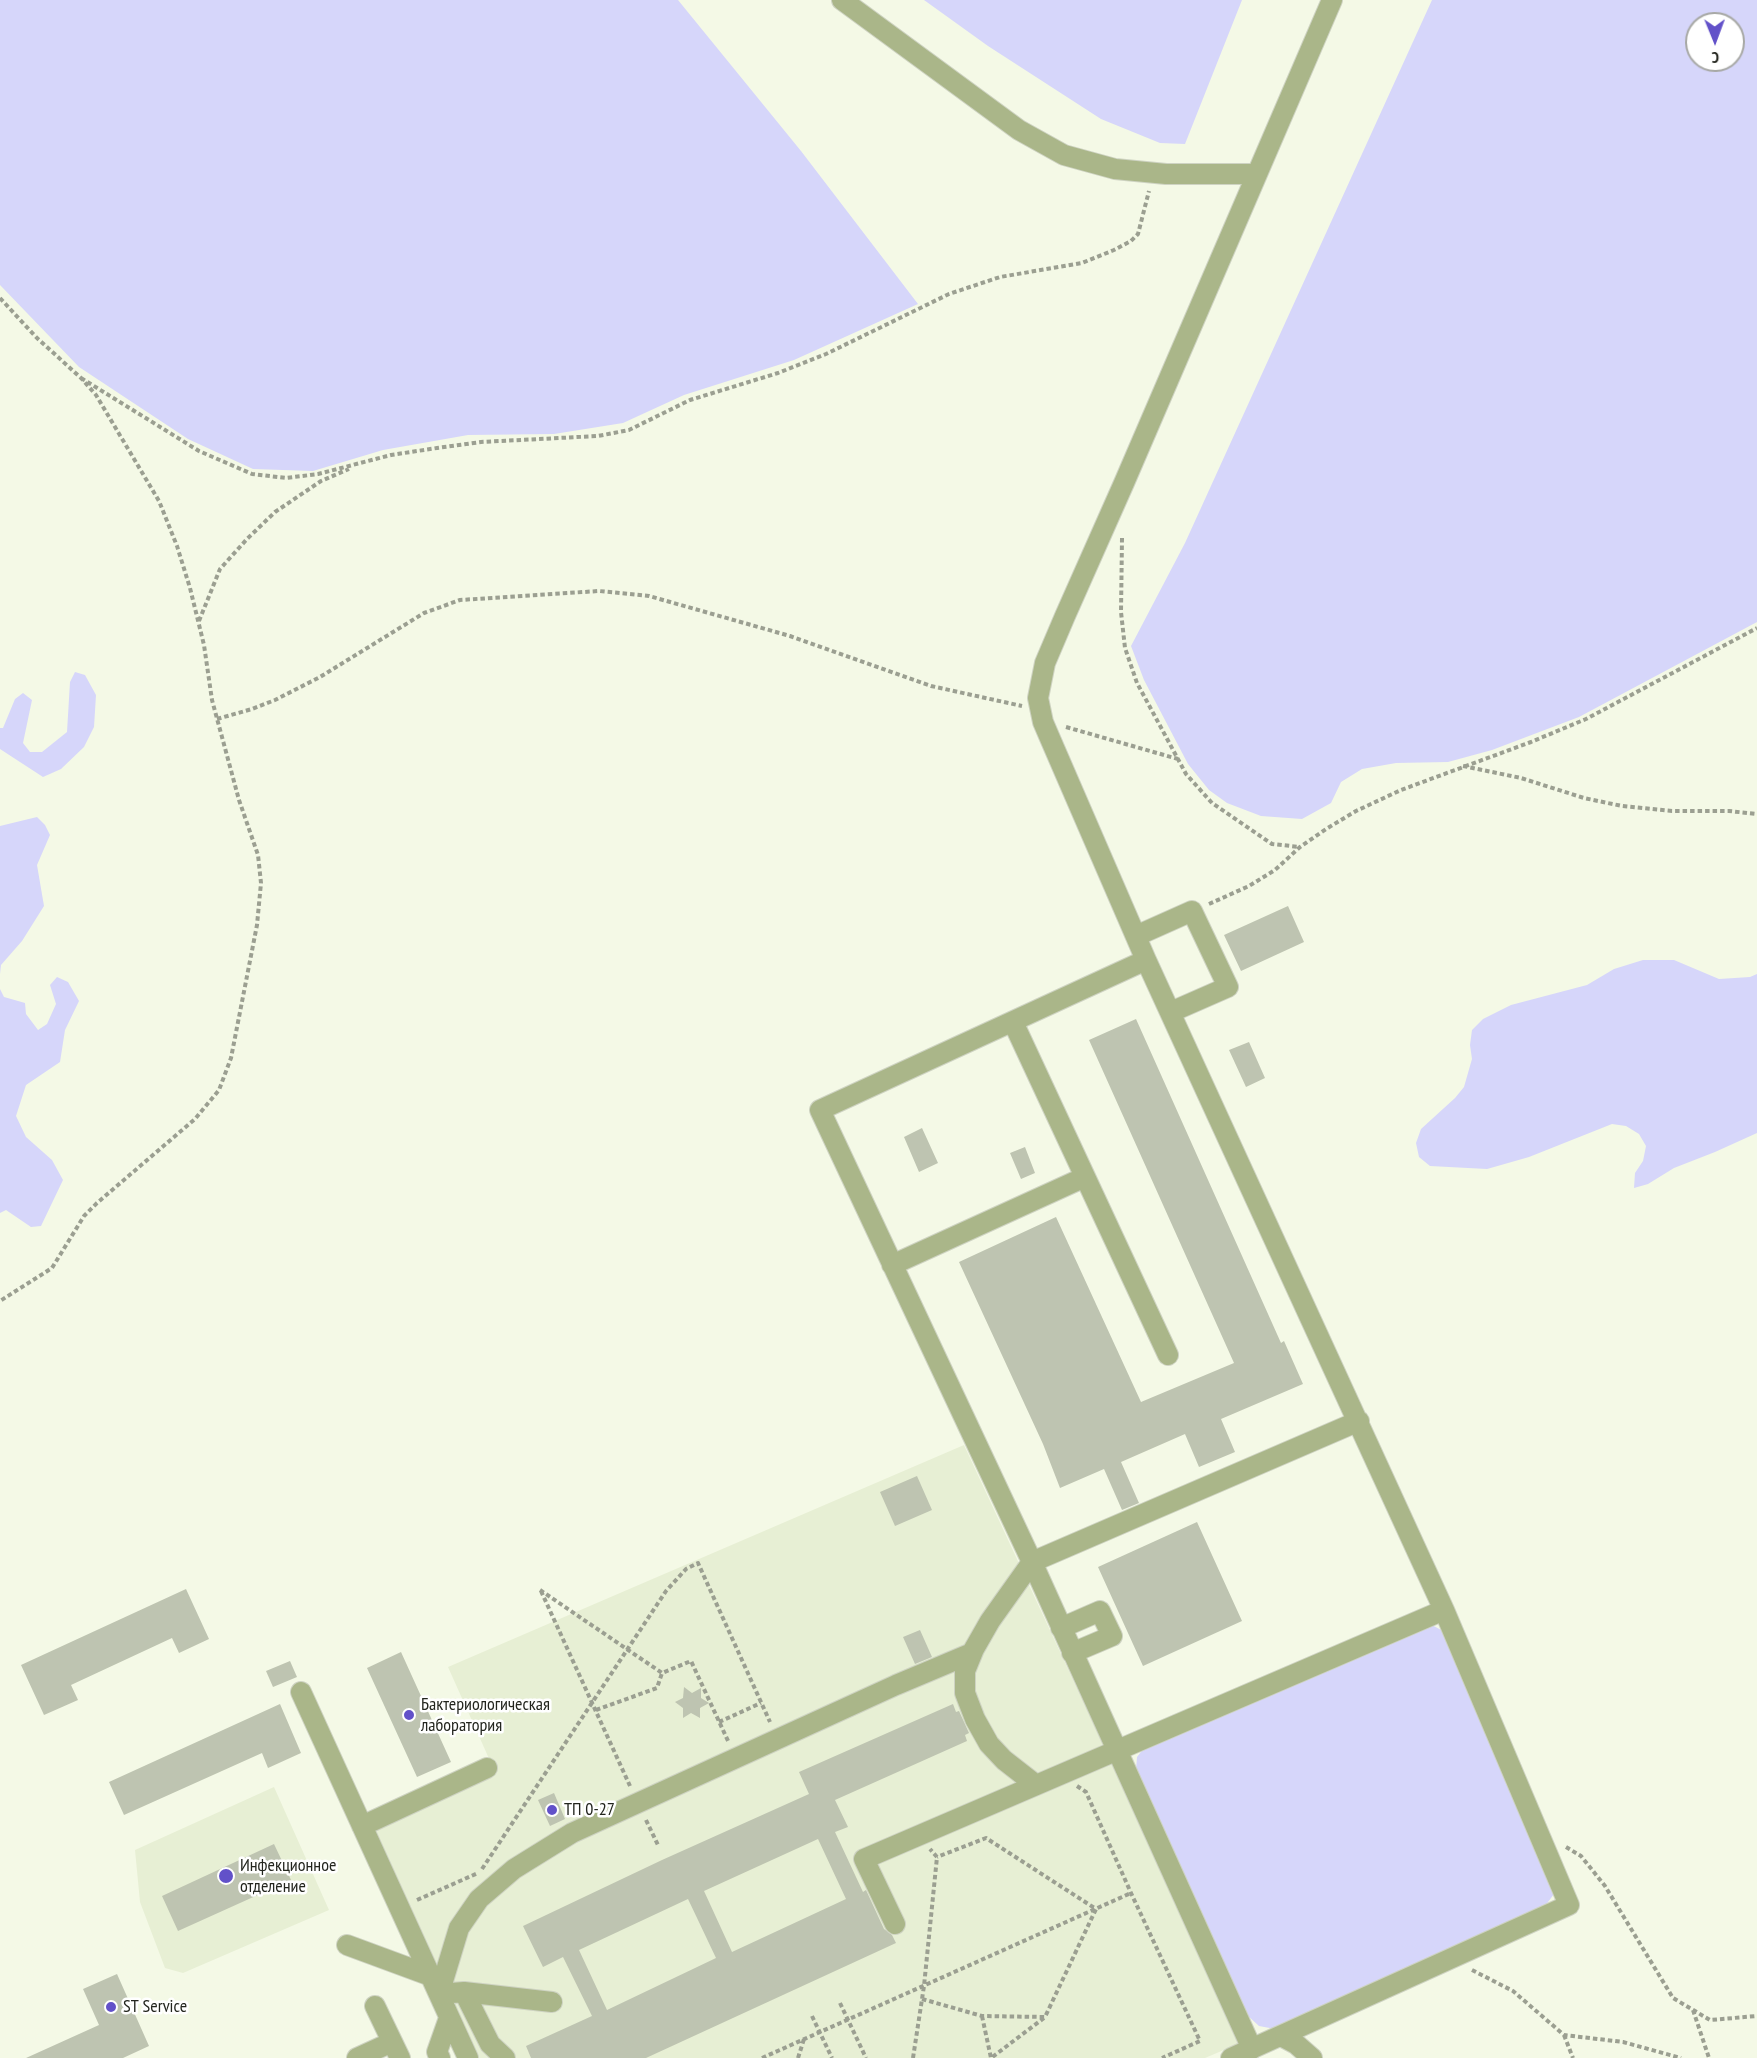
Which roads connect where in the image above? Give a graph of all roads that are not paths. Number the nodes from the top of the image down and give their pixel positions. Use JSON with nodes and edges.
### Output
{"nodes":[{"id":1,"x":842,"y":0,"type":"edge"},
{"id":2,"x":1332,"y":0,"type":"edge"},
{"id":3,"x":1256,"y":174,"type":"junction"},
{"id":4,"x":1136,"y":936,"type":"junction"},
{"id":5,"x":1146,"y":960,"type":"junction"},
{"id":6,"x":1171,"y":1012,"type":"junction"},
{"id":7,"x":1013,"y":1022,"type":"junction"},
{"id":8,"x":1085,"y":1177,"type":"junction"},
{"id":9,"x":892,"y":1265,"type":"junction"},
{"id":10,"x":1168,"y":1355,"type":"dead end"},
{"id":11,"x":1359,"y":1421,"type":"junction"},
{"id":12,"x":1032,"y":1562,"type":"junction"},
{"id":13,"x":1444,"y":1610,"type":"junction"},
{"id":14,"x":1061,"y":1628,"type":"junction"},
{"id":15,"x":972,"y":1653,"type":"junction"},
{"id":16,"x":1072,"y":1653,"type":"junction"},
{"id":17,"x":301,"y":1692,"type":"dead end"},
{"id":18,"x":1117,"y":1750,"type":"junction"},
{"id":19,"x":487,"y":1768,"type":"dead end"},
{"id":20,"x":1036,"y":1785,"type":"junction"},
{"id":21,"x":362,"y":1826,"type":"junction"},
{"id":22,"x":895,"y":1924,"type":"dead end"},
{"id":23,"x":347,"y":1945,"type":"dead end"},
{"id":24,"x":435,"y":1985,"type":"junction"},
{"id":25,"x":464,"y":1992,"type":"junction"},
{"id":26,"x":552,"y":2002,"type":"dead end"},
{"id":27,"x":375,"y":2006,"type":"dead end"},
{"id":28,"x":449,"y":2018,"type":"junction"},
{"id":29,"x":1281,"y":2036,"type":"junction"},
{"id":30,"x":1252,"y":2049,"type":"junction"},
{"id":31,"x":396,"y":2050,"type":"edge"},
{"id":32,"x":357,"y":2058,"type":"edge"},
{"id":33,"x":440,"y":2058,"type":"edge"},
{"id":34,"x":468,"y":2058,"type":"edge"},
{"id":35,"x":506,"y":2058,"type":"edge"},
{"id":36,"x":1231,"y":2058,"type":"edge"},
{"id":37,"x":1311,"y":2058,"type":"edge"}],
"edges":[{"from":1,"to":3,"type":"street"},
{"from":2,"to":3,"type":"street"},
{"from":3,"to":4,"type":"street"},
{"from":4,"to":5,"type":"street"},
{"from":4,"to":6,"type":"street"},
{"from":5,"to":6,"type":"street"},
{"from":5,"to":7,"type":"street"},
{"from":6,"to":11,"type":"street"},
{"from":7,"to":8,"type":"street"},
{"from":7,"to":9,"type":"street"},
{"from":8,"to":9,"type":"street"},
{"from":8,"to":10,"type":"street"},
{"from":9,"to":12,"type":"street"},
{"from":11,"to":12,"type":"street"},
{"from":11,"to":13,"type":"street"},
{"from":12,"to":14,"type":"street"},
{"from":12,"to":15,"type":"street"},
{"from":13,"to":18,"type":"street"},
{"from":13,"to":29,"type":"street"},
{"from":14,"to":16,"type":"street"},
{"from":14,"to":16,"type":"street"},
{"from":15,"to":20,"type":"street"},
{"from":15,"to":24,"type":"street"},
{"from":16,"to":18,"type":"street"},
{"from":17,"to":21,"type":"street"},
{"from":18,"to":20,"type":"street"},
{"from":18,"to":30,"type":"street"},
{"from":19,"to":21,"type":"street"},
{"from":20,"to":22,"type":"street"},
{"from":21,"to":24,"type":"street"},
{"from":23,"to":24,"type":"street"},
{"from":24,"to":25,"type":"street"},
{"from":24,"to":28,"type":"street"},
{"from":25,"to":26,"type":"street"},
{"from":25,"to":35,"type":"street"},
{"from":27,"to":31,"type":"street"},
{"from":28,"to":33,"type":"street"},
{"from":28,"to":34,"type":"street"},
{"from":29,"to":30,"type":"street"},
{"from":29,"to":37,"type":"street"},
{"from":30,"to":36,"type":"street"},
{"from":31,"to":32,"type":"street"}]}
